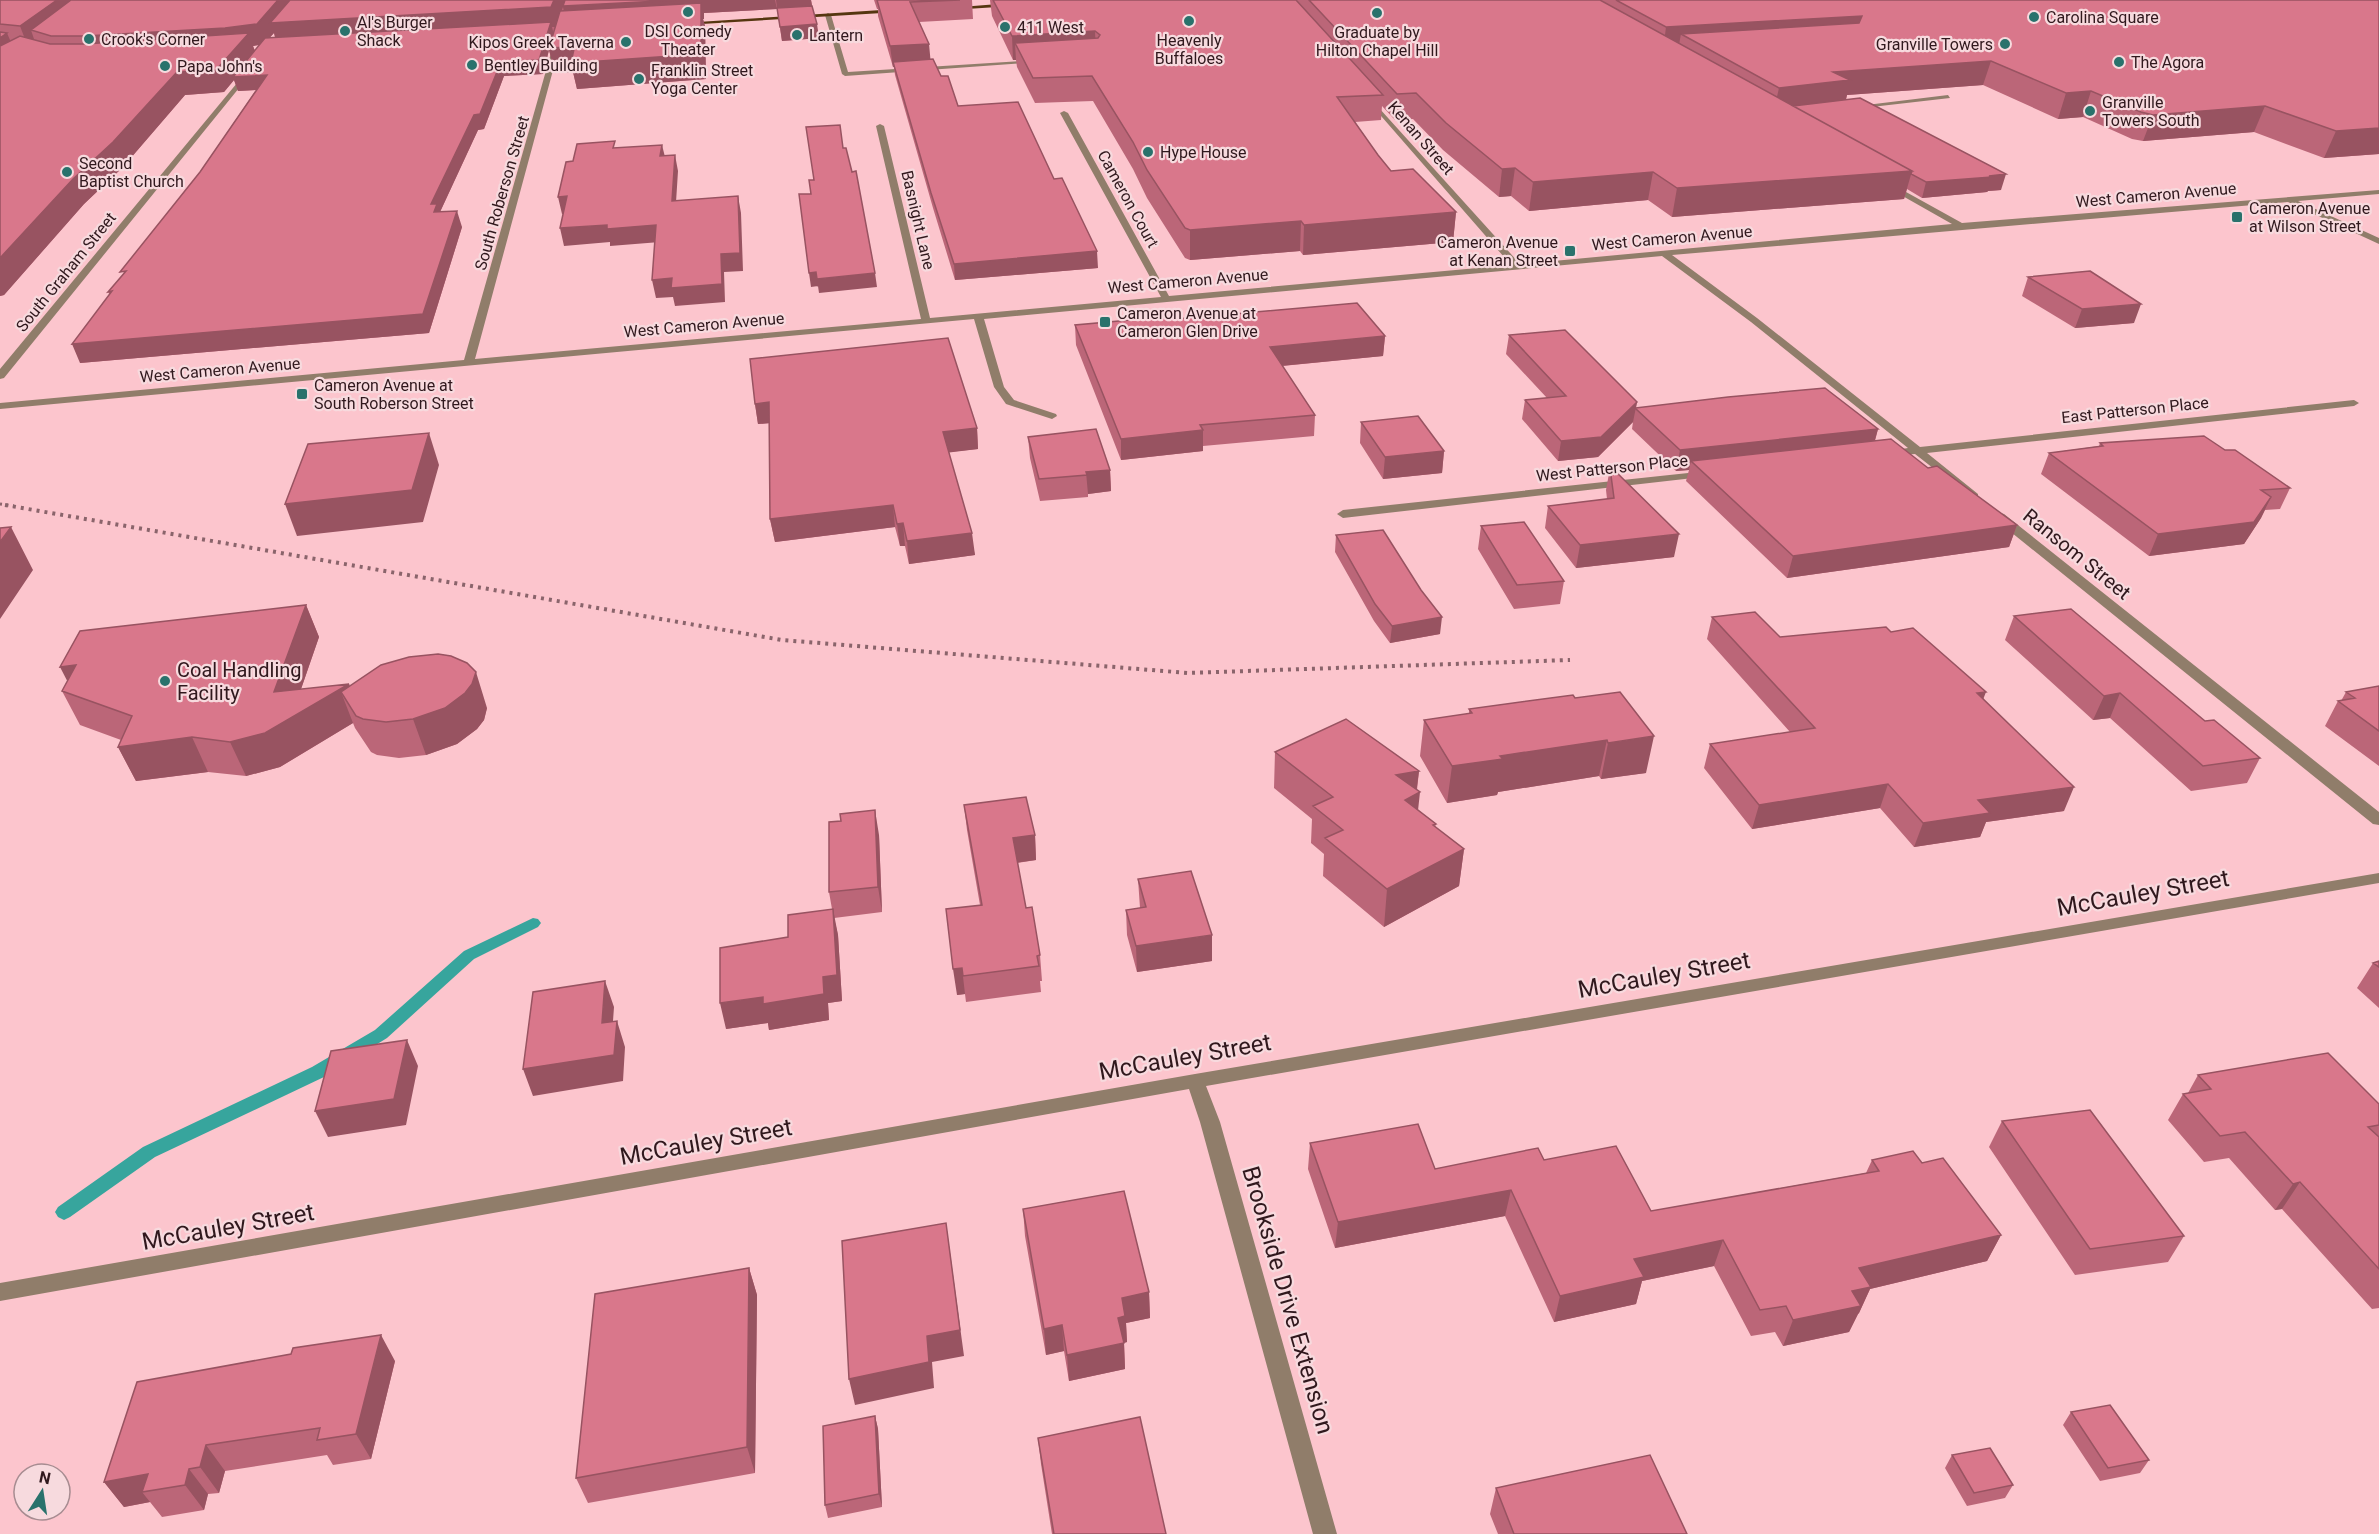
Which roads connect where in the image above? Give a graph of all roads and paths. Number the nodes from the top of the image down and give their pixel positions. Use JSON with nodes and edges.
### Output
{"nodes":[{"id":1,"x":569,"y":0,"type":"edge"},
{"id":2,"x":1018,"y":5,"type":"edge"},
{"id":3,"x":948,"y":9,"type":"dead end"},
{"id":4,"x":902,"y":11,"type":"edge"},
{"id":5,"x":828,"y":15,"type":"junction"},
{"id":6,"x":675,"y":24,"type":"edge"},
{"id":7,"x":1048,"y":62,"type":"edge"},
{"id":8,"x":252,"y":68,"type":"edge"},
{"id":9,"x":1365,"y":94,"type":"edge"},
{"id":10,"x":1948,"y":98,"type":"edge"},
{"id":11,"x":1849,"y":108,"type":"edge"},
{"id":12,"x":1064,"y":113,"type":"edge"},
{"id":13,"x":880,"y":126,"type":"dead end"},
{"id":14,"x":1883,"y":181,"type":"edge"},
{"id":15,"x":2379,"y":192,"type":"edge"},
{"id":16,"x":2288,"y":200,"type":"junction"},
{"id":17,"x":1961,"y":226,"type":"junction"},
{"id":18,"x":2379,"y":241,"type":"edge"},
{"id":19,"x":1665,"y":254,"type":"junction"},
{"id":20,"x":1517,"y":266,"type":"junction"},
{"id":21,"x":1166,"y":298,"type":"junction"},
{"id":22,"x":978,"y":316,"type":"junction"},
{"id":23,"x":926,"y":321,"type":"junction"},
{"id":24,"x":469,"y":362,"type":"junction"},
{"id":25,"x":0,"y":376,"type":"edge"},
{"id":26,"x":2354,"y":403,"type":"dead end"},
{"id":27,"x":0,"y":406,"type":"edge"},
{"id":28,"x":1052,"y":416,"type":"dead end"},
{"id":29,"x":1920,"y":450,"type":"junction"},
{"id":30,"x":1873,"y":455,"type":"edge"},
{"id":31,"x":1720,"y":472,"type":"edge"},
{"id":32,"x":1343,"y":514,"type":"dead end"},
{"id":33,"x":2379,"y":820,"type":"edge"},
{"id":34,"x":2379,"y":878,"type":"edge"},
{"id":35,"x":1195,"y":1080,"type":"junction"},
{"id":36,"x":0,"y":1292,"type":"edge"},
{"id":37,"x":1325,"y":1534,"type":"edge"}],
"edges":[{"from":1,"to":24,"type":"street","name":"South Roberson Street"},
{"from":2,"to":3,"type":"main road"},
{"from":4,"to":5,"type":"main road"},
{"from":5,"to":6,"type":"main road"},
{"from":5,"to":7,"type":"street"},
{"from":8,"to":25,"type":"street","name":"South Graham Street"},
{"from":9,"to":20,"type":"street","name":"Kenan Street"},
{"from":10,"to":11,"type":"street"},
{"from":12,"to":21,"type":"street","name":"Cameron Court"},
{"from":13,"to":23,"type":"street","name":"Basnight Lane"},
{"from":14,"to":17,"type":"street"},
{"from":15,"to":16,"type":"street","name":"West Cameron Avenue"},
{"from":16,"to":17,"type":"street","name":"West Cameron Avenue"},
{"from":16,"to":18,"type":"street"},
{"from":17,"to":19,"type":"street","name":"West Cameron Avenue"},
{"from":19,"to":20,"type":"street","name":"West Cameron Avenue"},
{"from":19,"to":29,"type":"street","name":"Ransom Street"},
{"from":20,"to":21,"type":"street","name":"West Cameron Avenue"},
{"from":21,"to":22,"type":"street","name":"West Cameron Avenue"},
{"from":22,"to":23,"type":"street","name":"West Cameron Avenue"},
{"from":22,"to":28,"type":"street"},
{"from":23,"to":24,"type":"street","name":"West Cameron Avenue"},
{"from":24,"to":27,"type":"street","name":"West Cameron Avenue"},
{"from":26,"to":29,"type":"street","name":"East Patterson Place"},
{"from":29,"to":30,"type":"street"},
{"from":29,"to":33,"type":"street","name":"Ransom Street"},
{"from":31,"to":32,"type":"street","name":"West Patterson Place"},
{"from":34,"to":35,"type":"street","name":"McCauley Street"},
{"from":35,"to":36,"type":"street","name":"McCauley Street"},
{"from":35,"to":37,"type":"street","name":"Brookside Drive Extension"}]}
